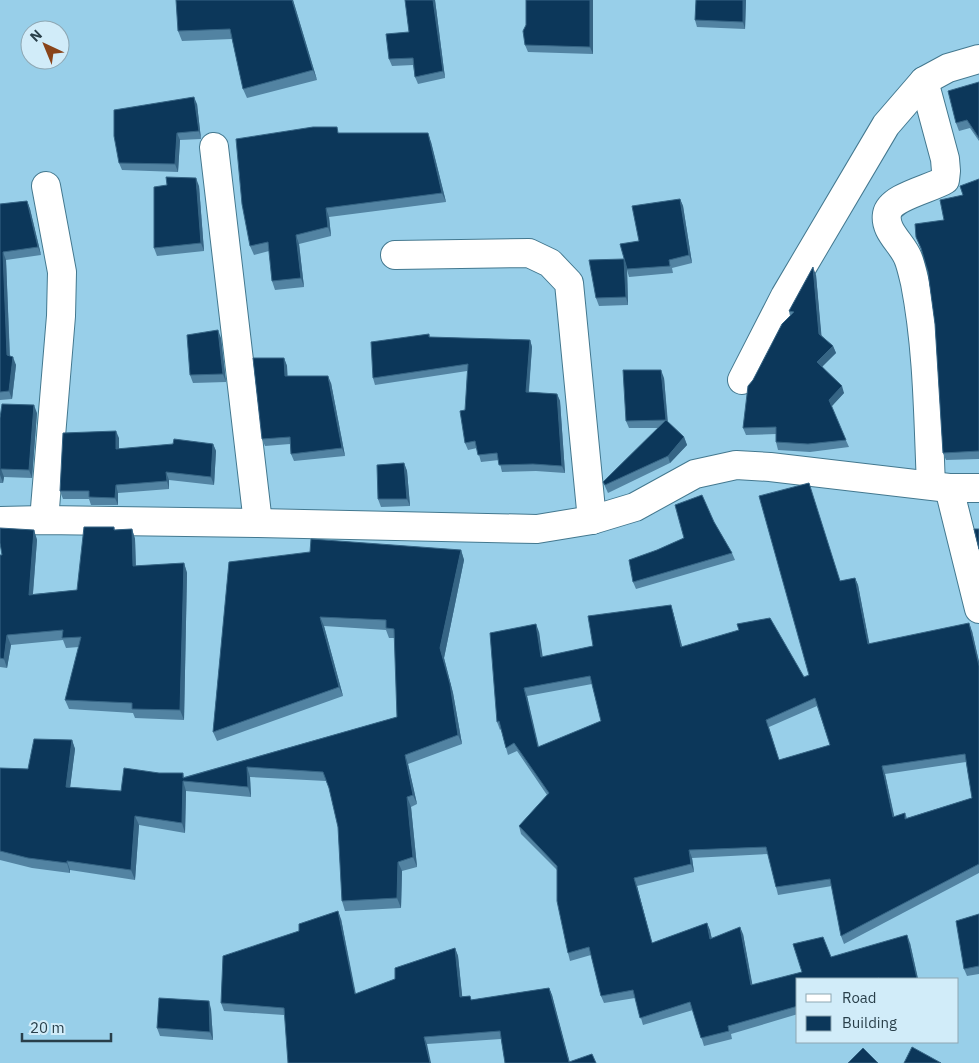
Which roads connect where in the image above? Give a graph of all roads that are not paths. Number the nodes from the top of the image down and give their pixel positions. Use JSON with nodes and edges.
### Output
{"nodes":[{"id":1,"x":979,"y":59,"type":"edge"},
{"id":2,"x":924,"y":80,"type":"junction"},
{"id":3,"x":214,"y":147,"type":"dead end"},
{"id":4,"x":46,"y":186,"type":"dead end"},
{"id":5,"x":395,"y":255,"type":"dead end"},
{"id":6,"x":742,"y":380,"type":"dead end"},
{"id":7,"x":940,"y":486,"type":"junction"},
{"id":8,"x":979,"y":488,"type":"edge"},
{"id":9,"x":44,"y":520,"type":"junction"},
{"id":10,"x":592,"y":520,"type":"junction"},
{"id":11,"x":0,"y":521,"type":"edge"},
{"id":12,"x":258,"y":523,"type":"junction"},
{"id":13,"x":979,"y":609,"type":"edge"}],
"edges":[{"from":1,"to":2,"type":"street"},
{"from":2,"to":6,"type":"street"},
{"from":2,"to":7,"type":"street"},
{"from":3,"to":12,"type":"street"},
{"from":4,"to":9,"type":"street"},
{"from":5,"to":10,"type":"street"},
{"from":7,"to":8,"type":"street"},
{"from":7,"to":10,"type":"street"},
{"from":7,"to":13,"type":"street"},
{"from":9,"to":11,"type":"street"},
{"from":9,"to":12,"type":"street"},
{"from":10,"to":12,"type":"street"}]}
